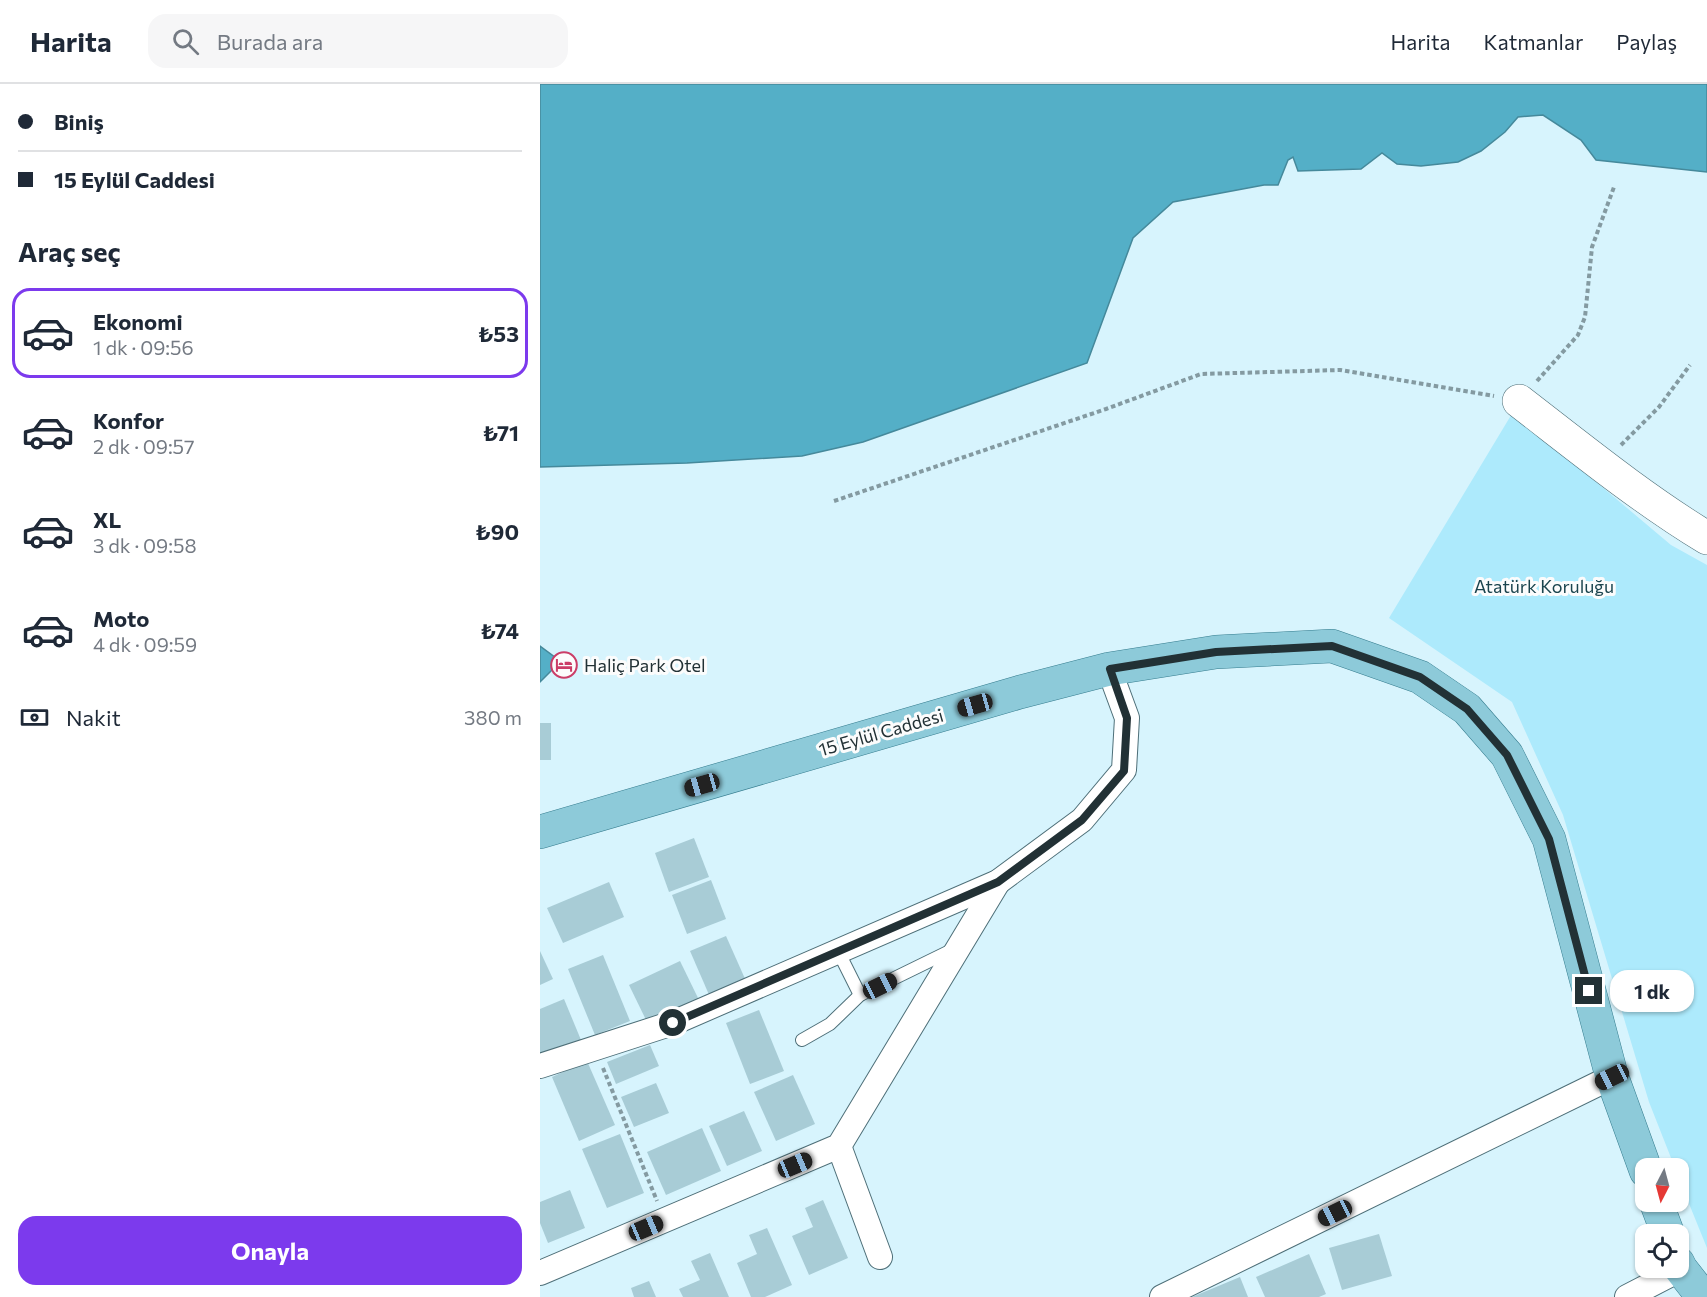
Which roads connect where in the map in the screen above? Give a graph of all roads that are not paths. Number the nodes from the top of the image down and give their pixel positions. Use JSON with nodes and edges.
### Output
{"nodes":[{"id":1,"x":1520,"y":400,"type":"road end"},
{"id":2,"x":1707,"y":538,"type":"edge"},
{"id":3,"x":1110,"y":669,"type":"junction"},
{"id":4,"x":540,"y":832,"type":"edge"},
{"id":5,"x":998,"y":882,"type":"junction"},
{"id":6,"x":958,"y":947,"type":"junction"},
{"id":7,"x":838,"y":951,"type":"junction"},
{"id":8,"x":860,"y":995,"type":"junction"},
{"id":9,"x":802,"y":1040,"type":"dead end"},
{"id":10,"x":540,"y":1066,"type":"edge"},
{"id":11,"x":1612,"y":1077,"type":"junction"},
{"id":12,"x":839,"y":1146,"type":"junction"},
{"id":13,"x":1641,"y":1158,"type":"edge"},
{"id":14,"x":880,"y":1257,"type":"dead end"},
{"id":15,"x":540,"y":1273,"type":"edge"},
{"id":16,"x":1659,"y":1278,"type":"edge"},
{"id":17,"x":1689,"y":1278,"type":"edge"},
{"id":18,"x":1162,"y":1297,"type":"edge"},
{"id":19,"x":1627,"y":1297,"type":"edge"},
{"id":20,"x":1703,"y":1297,"type":"edge"}],
"edges":[{"from":1,"to":2,"type":"street"},
{"from":3,"to":4,"type":"main road","name":"15 Eylül Caddesi"},
{"from":3,"to":5,"type":"street"},
{"from":3,"to":11,"type":"main road","name":"15 Eylül Caddesi"},
{"from":5,"to":6,"type":"street"},
{"from":5,"to":7,"type":"street"},
{"from":6,"to":8,"type":"lane"},
{"from":6,"to":12,"type":"street"},
{"from":7,"to":8,"type":"lane"},
{"from":7,"to":10,"type":"street"},
{"from":8,"to":9,"type":"lane"},
{"from":11,"to":13,"type":"main road","name":"15 Eylül Caddesi"},
{"from":11,"to":18,"type":"street"},
{"from":12,"to":14,"type":"street"},
{"from":12,"to":15,"type":"street"},
{"from":16,"to":19,"type":"street"},
{"from":17,"to":20,"type":"main road"}]}
